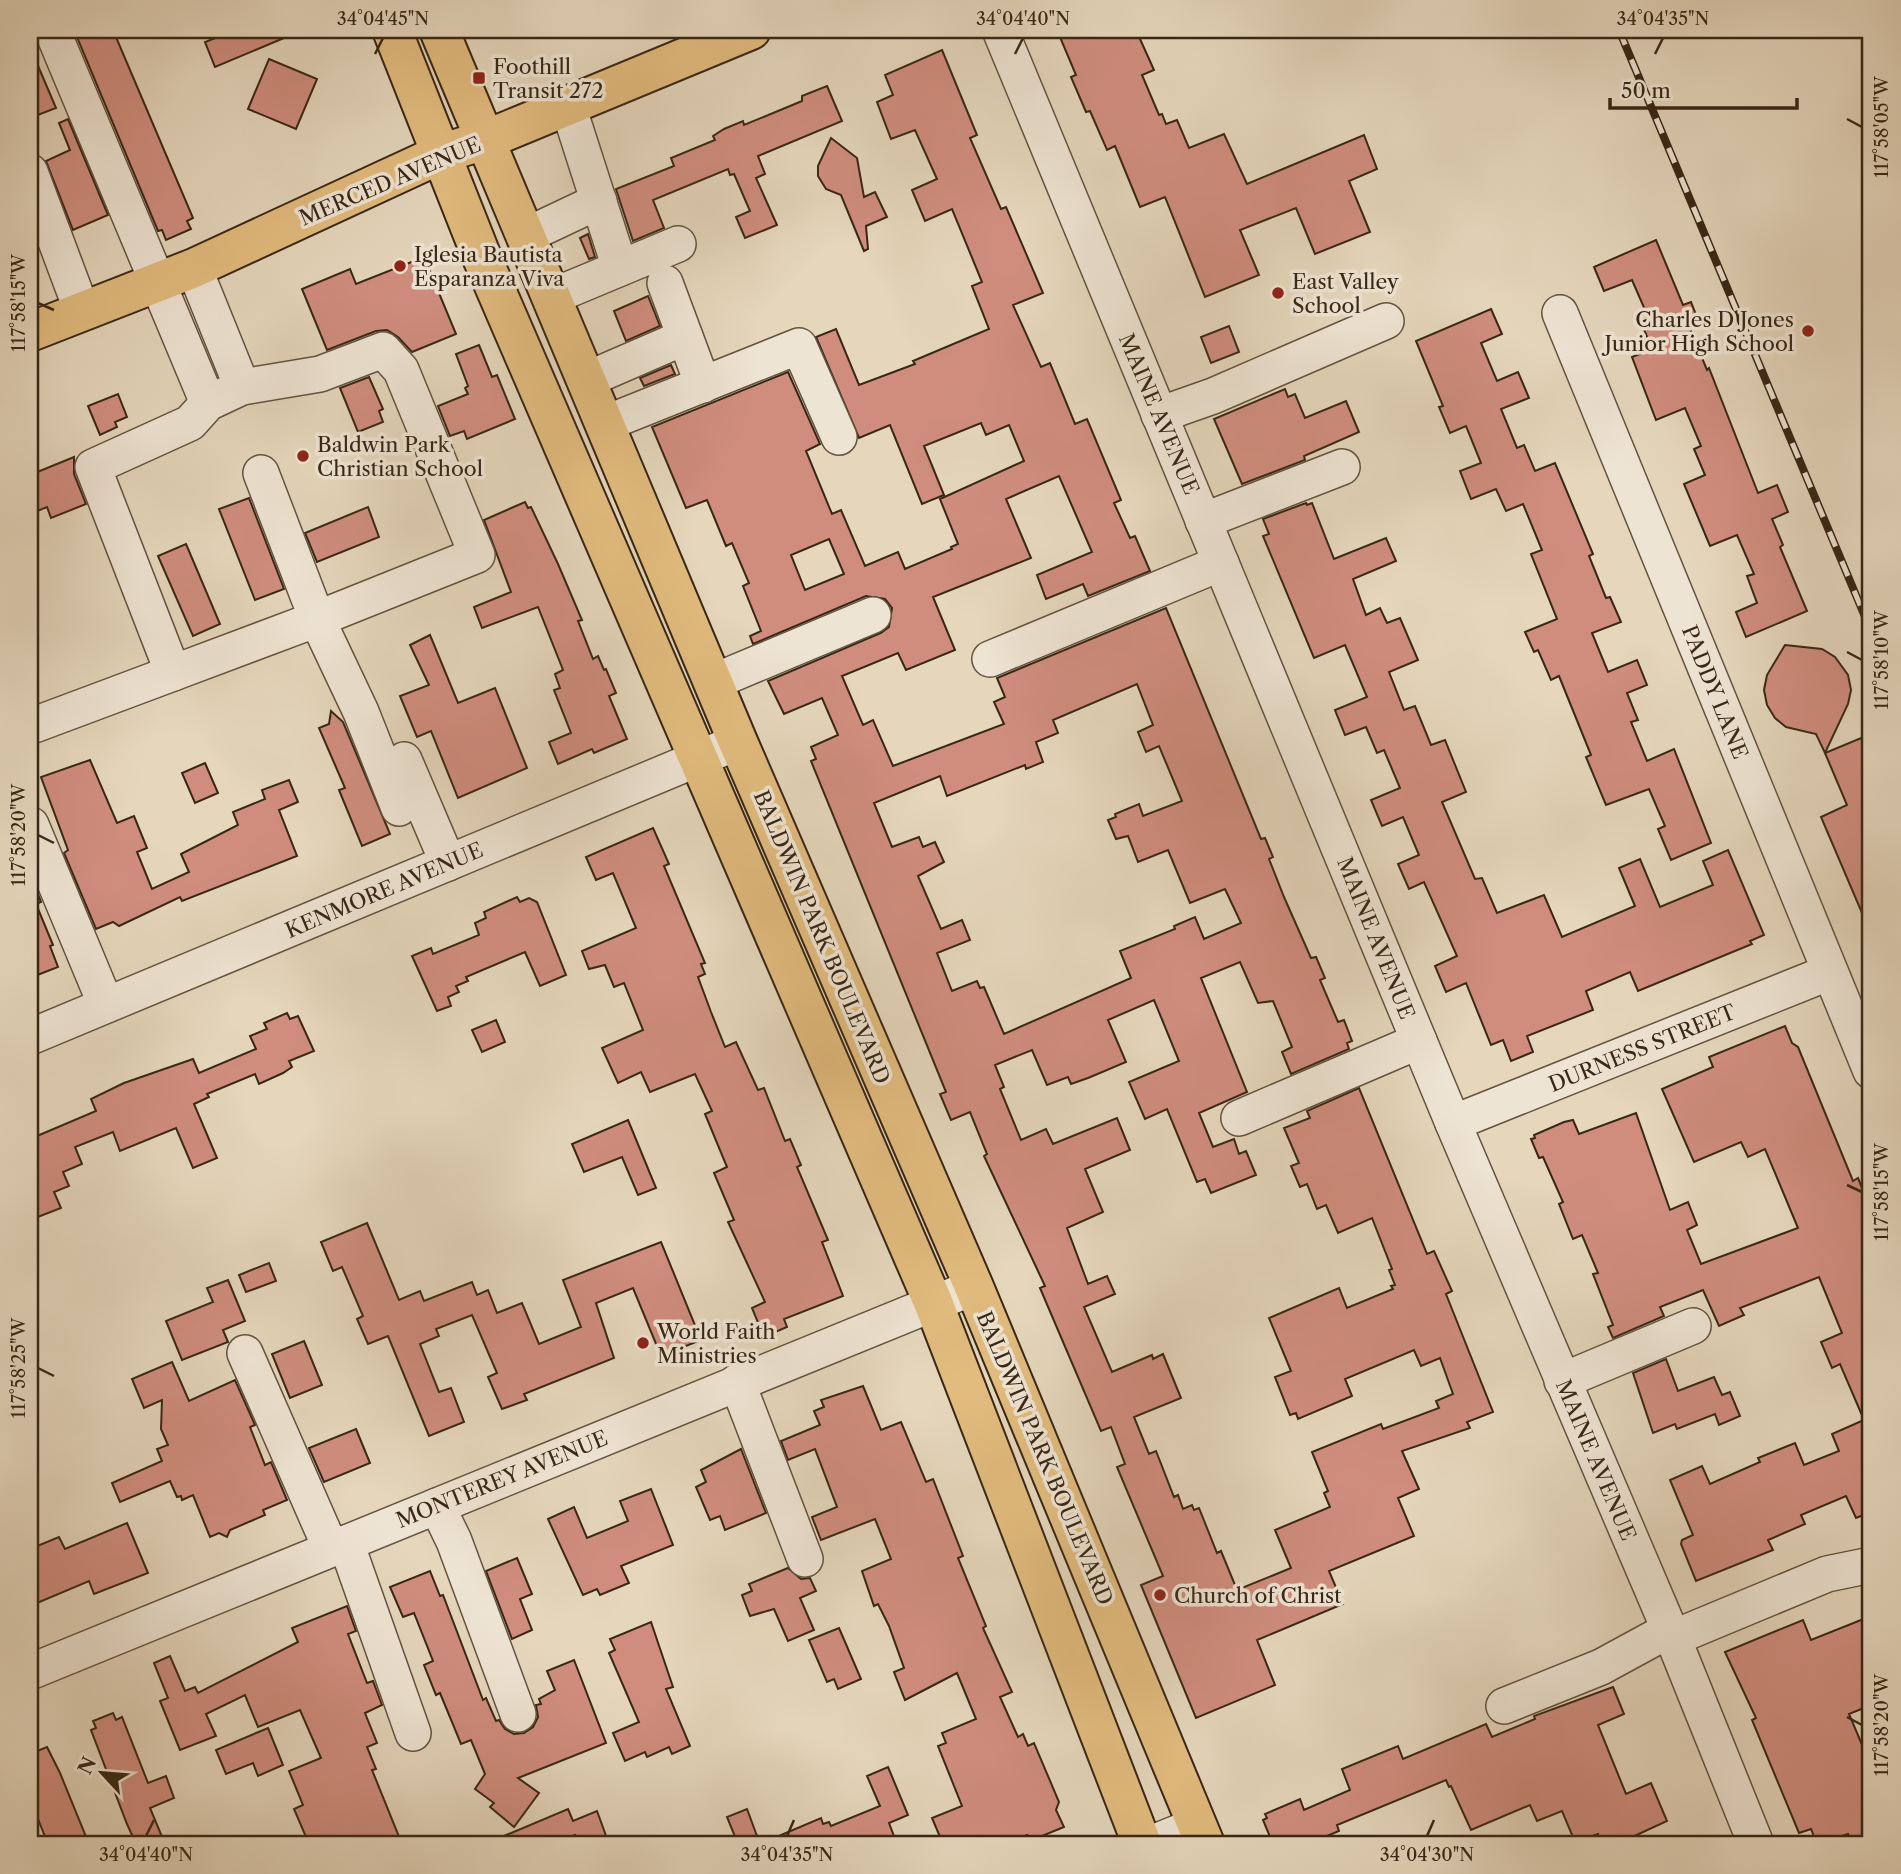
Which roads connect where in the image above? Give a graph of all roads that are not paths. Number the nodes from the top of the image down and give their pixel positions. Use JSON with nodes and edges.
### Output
{"nodes":[{"id":1,"x":52,"y":30,"type":"edge"},
{"id":2,"x":392,"y":30,"type":"edge"},
{"id":3,"x":439,"y":30,"type":"edge"},
{"id":4,"x":751,"y":30,"type":"edge"},
{"id":5,"x":1000,"y":30,"type":"edge"},
{"id":6,"x":568,"y":106,"type":"junction"},
{"id":7,"x":485,"y":140,"type":"junction"},
{"id":8,"x":443,"y":153,"type":"junction"},
{"id":9,"x":30,"y":172,"type":"edge"},
{"id":10,"x":598,"y":201,"type":"junction"},
{"id":11,"x":525,"y":236,"type":"junction"},
{"id":12,"x":678,"y":244,"type":"dead end"},
{"id":13,"x":194,"y":268,"type":"junction"},
{"id":14,"x":620,"y":268,"type":"junction"},
{"id":15,"x":158,"y":282,"type":"junction"},
{"id":16,"x":665,"y":283,"type":"dead end"},
{"id":17,"x":551,"y":297,"type":"junction"},
{"id":18,"x":82,"y":311,"type":"junction"},
{"id":19,"x":1560,"y":313,"type":"dead end"},
{"id":20,"x":1386,"y":321,"type":"dead end"},
{"id":21,"x":30,"y":332,"type":"edge"},
{"id":22,"x":685,"y":337,"type":"junction"},
{"id":23,"x":586,"y":380,"type":"junction"},
{"id":24,"x":703,"y":384,"type":"junction"},
{"id":25,"x":242,"y":387,"type":"junction"},
{"id":26,"x":208,"y":403,"type":"junction"},
{"id":27,"x":1159,"y":415,"type":"junction"},
{"id":28,"x":604,"y":424,"type":"junction"},
{"id":29,"x":839,"y":437,"type":"dead end"},
{"id":30,"x":1342,"y":467,"type":"dead end"},
{"id":31,"x":261,"y":473,"type":"dead end"},
{"id":32,"x":1203,"y":521,"type":"junction"},
{"id":33,"x":1221,"y":563,"type":"junction"},
{"id":34,"x":873,"y":615,"type":"dead end"},
{"id":35,"x":317,"y":619,"type":"junction"},
{"id":36,"x":990,"y":659,"type":"dead end"},
{"id":37,"x":364,"y":666,"type":"dead end"},
{"id":38,"x":173,"y":673,"type":"junction"},
{"id":39,"x":713,"y":682,"type":"junction"},
{"id":40,"x":34,"y":725,"type":"dead end"},
{"id":41,"x":738,"y":742,"type":"junction"},
{"id":42,"x":698,"y":759,"type":"junction"},
{"id":43,"x":399,"y":808,"type":"dead end"},
{"id":44,"x":31,"y":825,"type":"edge"},
{"id":45,"x":448,"y":863,"type":"junction"},
{"id":46,"x":1830,"y":972,"type":"junction"},
{"id":47,"x":106,"y":1005,"type":"junction"},
{"id":48,"x":30,"y":1037,"type":"edge"},
{"id":49,"x":1419,"y":1041,"type":"junction"},
{"id":50,"x":1871,"y":1071,"type":"edge"},
{"id":51,"x":1239,"y":1118,"type":"dead end"},
{"id":52,"x":1453,"y":1124,"type":"junction"},
{"id":53,"x":974,"y":1287,"type":"junction"},
{"id":54,"x":933,"y":1302,"type":"junction"},
{"id":55,"x":1692,"y":1326,"type":"dead end"},
{"id":56,"x":245,"y":1353,"type":"dead end"},
{"id":57,"x":1562,"y":1381,"type":"junction"},
{"id":58,"x":737,"y":1382,"type":"junction"},
{"id":59,"x":437,"y":1506,"type":"junction"},
{"id":60,"x":338,"y":1546,"type":"junction"},
{"id":61,"x":805,"y":1559,"type":"dead end"},
{"id":62,"x":1871,"y":1565,"type":"edge"},
{"id":63,"x":1671,"y":1634,"type":"junction"},
{"id":64,"x":30,"y":1672,"type":"edge"},
{"id":65,"x":1504,"y":1706,"type":"dead end"},
{"id":66,"x":518,"y":1714,"type":"dead end"},
{"id":67,"x":413,"y":1733,"type":"dead end"},
{"id":68,"x":1201,"y":1835,"type":"edge"},
{"id":69,"x":1142,"y":1844,"type":"edge"},
{"id":70,"x":1150,"y":1844,"type":"edge"},
{"id":71,"x":1756,"y":1844,"type":"edge"}],
"edges":[{"from":1,"to":15,"type":"street"},
{"from":2,"to":8,"type":"main road","name":"BALDWIN PARK BOULEVARD"},
{"from":3,"to":7,"type":"main road","name":"BALDWIN PARK BOULEVARD"},
{"from":4,"to":6,"type":"main road","name":"MERCED AVENUE"},
{"from":5,"to":27,"type":"street","name":"MAINE AVENUE"},
{"from":6,"to":7,"type":"main road","name":"MERCED AVENUE"},
{"from":6,"to":10,"type":"street"},
{"from":7,"to":8,"type":"main road","name":"MERCED AVENUE"},
{"from":7,"to":11,"type":"main road","name":"BALDWIN PARK BOULEVARD"},
{"from":8,"to":13,"type":"main road","name":"MERCED AVENUE"},
{"from":8,"to":42,"type":"main road","name":"BALDWIN PARK BOULEVARD"},
{"from":9,"to":18,"type":"street"},
{"from":10,"to":11,"type":"street"},
{"from":10,"to":14,"type":"street"},
{"from":11,"to":17,"type":"main road","name":"BALDWIN PARK BOULEVARD"},
{"from":12,"to":14,"type":"street"},
{"from":13,"to":15,"type":"main road","name":"MERCED AVENUE"},
{"from":13,"to":25,"type":"street"},
{"from":14,"to":17,"type":"street"},
{"from":15,"to":18,"type":"main road","name":"MERCED AVENUE"},
{"from":15,"to":26,"type":"street"},
{"from":16,"to":22,"type":"street"},
{"from":17,"to":23,"type":"main road","name":"BALDWIN PARK BOULEVARD"},
{"from":18,"to":21,"type":"main road","name":"MERCED AVENUE"},
{"from":19,"to":46,"type":"street","name":"PADDY LANE"},
{"from":20,"to":27,"type":"street"},
{"from":22,"to":23,"type":"street"},
{"from":22,"to":24,"type":"street"},
{"from":23,"to":28,"type":"main road","name":"BALDWIN PARK BOULEVARD"},
{"from":24,"to":28,"type":"street"},
{"from":24,"to":29,"type":"street"},
{"from":25,"to":26,"type":"street"},
{"from":25,"to":35,"type":"street"},
{"from":26,"to":38,"type":"street"},
{"from":27,"to":32,"type":"street","name":"MAINE AVENUE"},
{"from":28,"to":39,"type":"main road","name":"BALDWIN PARK BOULEVARD"},
{"from":30,"to":32,"type":"street"},
{"from":31,"to":35,"type":"street"},
{"from":32,"to":33,"type":"street","name":"MAINE AVENUE"},
{"from":33,"to":36,"type":"street"},
{"from":33,"to":49,"type":"street","name":"MAINE AVENUE"},
{"from":34,"to":39,"type":"street"},
{"from":35,"to":38,"type":"street"},
{"from":35,"to":43,"type":"street"},
{"from":37,"to":45,"type":"street"},
{"from":38,"to":40,"type":"street"},
{"from":39,"to":41,"type":"main road","name":"BALDWIN PARK BOULEVARD"},
{"from":41,"to":42,"type":"street","name":"KENMORE AVENUE"},
{"from":41,"to":53,"type":"main road","name":"BALDWIN PARK BOULEVARD"},
{"from":42,"to":45,"type":"street","name":"KENMORE AVENUE"},
{"from":42,"to":54,"type":"main road","name":"BALDWIN PARK BOULEVARD"},
{"from":44,"to":47,"type":"street"},
{"from":45,"to":47,"type":"street","name":"KENMORE AVENUE"},
{"from":46,"to":50,"type":"street","name":"PADDY LANE"},
{"from":46,"to":52,"type":"street","name":"DURNESS STREET"},
{"from":47,"to":48,"type":"street","name":"KENMORE AVENUE"},
{"from":49,"to":51,"type":"street"},
{"from":49,"to":52,"type":"street","name":"MAINE AVENUE"},
{"from":52,"to":57,"type":"street","name":"MAINE AVENUE"},
{"from":53,"to":54,"type":"street","name":"MONTEREY AVENUE"},
{"from":53,"to":68,"type":"main road","name":"BALDWIN PARK BOULEVARD"},
{"from":54,"to":58,"type":"street","name":"MONTEREY AVENUE"},
{"from":54,"to":69,"type":"main road","name":"BALDWIN PARK BOULEVARD"},
{"from":55,"to":57,"type":"street"},
{"from":56,"to":60,"type":"street"},
{"from":57,"to":63,"type":"street","name":"MAINE AVENUE"},
{"from":58,"to":59,"type":"street","name":"MONTEREY AVENUE"},
{"from":58,"to":61,"type":"street"},
{"from":59,"to":60,"type":"street","name":"MONTEREY AVENUE"},
{"from":59,"to":66,"type":"street"},
{"from":60,"to":64,"type":"street","name":"MONTEREY AVENUE"},
{"from":60,"to":67,"type":"street"},
{"from":62,"to":63,"type":"street"},
{"from":63,"to":65,"type":"street"},
{"from":63,"to":71,"type":"street","name":"MAINE AVENUE"},
{"from":68,"to":70,"type":"street"}]}
